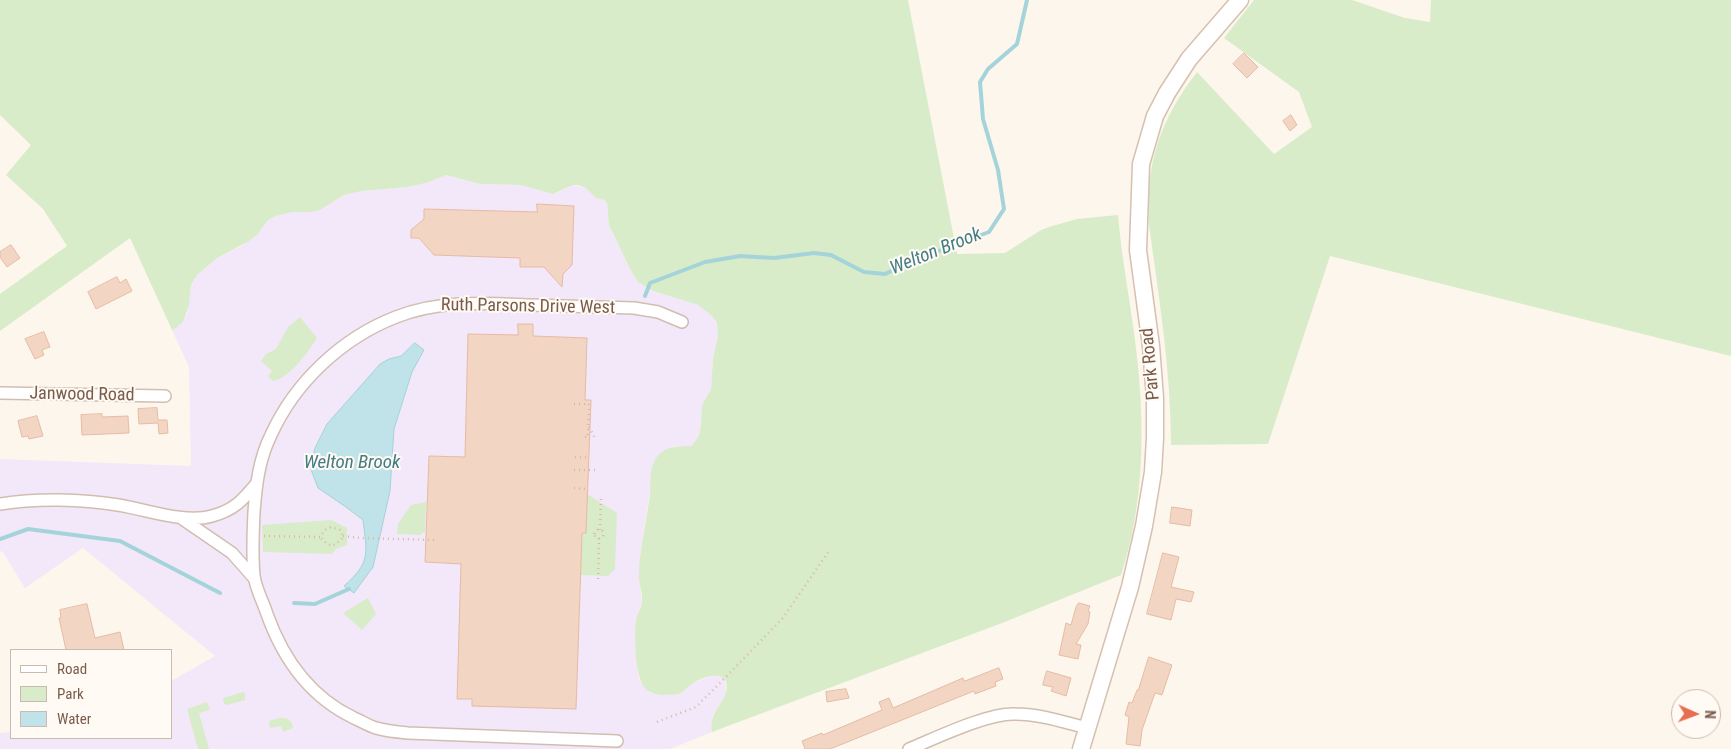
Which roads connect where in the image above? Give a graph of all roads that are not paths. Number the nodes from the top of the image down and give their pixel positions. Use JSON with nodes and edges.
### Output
{"nodes":[{"id":1,"x":1240,"y":0,"type":"edge"},
{"id":2,"x":682,"y":322,"type":"dead end"},
{"id":3,"x":0,"y":393,"type":"edge"},
{"id":4,"x":165,"y":396,"type":"dead end"},
{"id":5,"x":256,"y":483,"type":"junction"},
{"id":6,"x":0,"y":504,"type":"edge"},
{"id":7,"x":181,"y":518,"type":"junction"},
{"id":8,"x":254,"y":578,"type":"junction"},
{"id":9,"x":1087,"y":728,"type":"junction"},
{"id":10,"x":617,"y":741,"type":"dead end"},
{"id":11,"x":909,"y":749,"type":"edge"},
{"id":12,"x":1081,"y":749,"type":"edge"}],
"edges":[{"from":1,"to":9,"type":"main road","name":"Park Road"},
{"from":2,"to":5,"type":"street","name":"Ruth Parsons Drive West"},
{"from":3,"to":4,"type":"street","name":"Janwood Road"},
{"from":5,"to":7,"type":"street"},
{"from":5,"to":8,"type":"street","name":"Ruth Parsons Drive West"},
{"from":6,"to":7,"type":"street"},
{"from":7,"to":8,"type":"street"},
{"from":8,"to":10,"type":"street"},
{"from":9,"to":11,"type":"street"},
{"from":9,"to":12,"type":"main road","name":"Park Road"}]}
